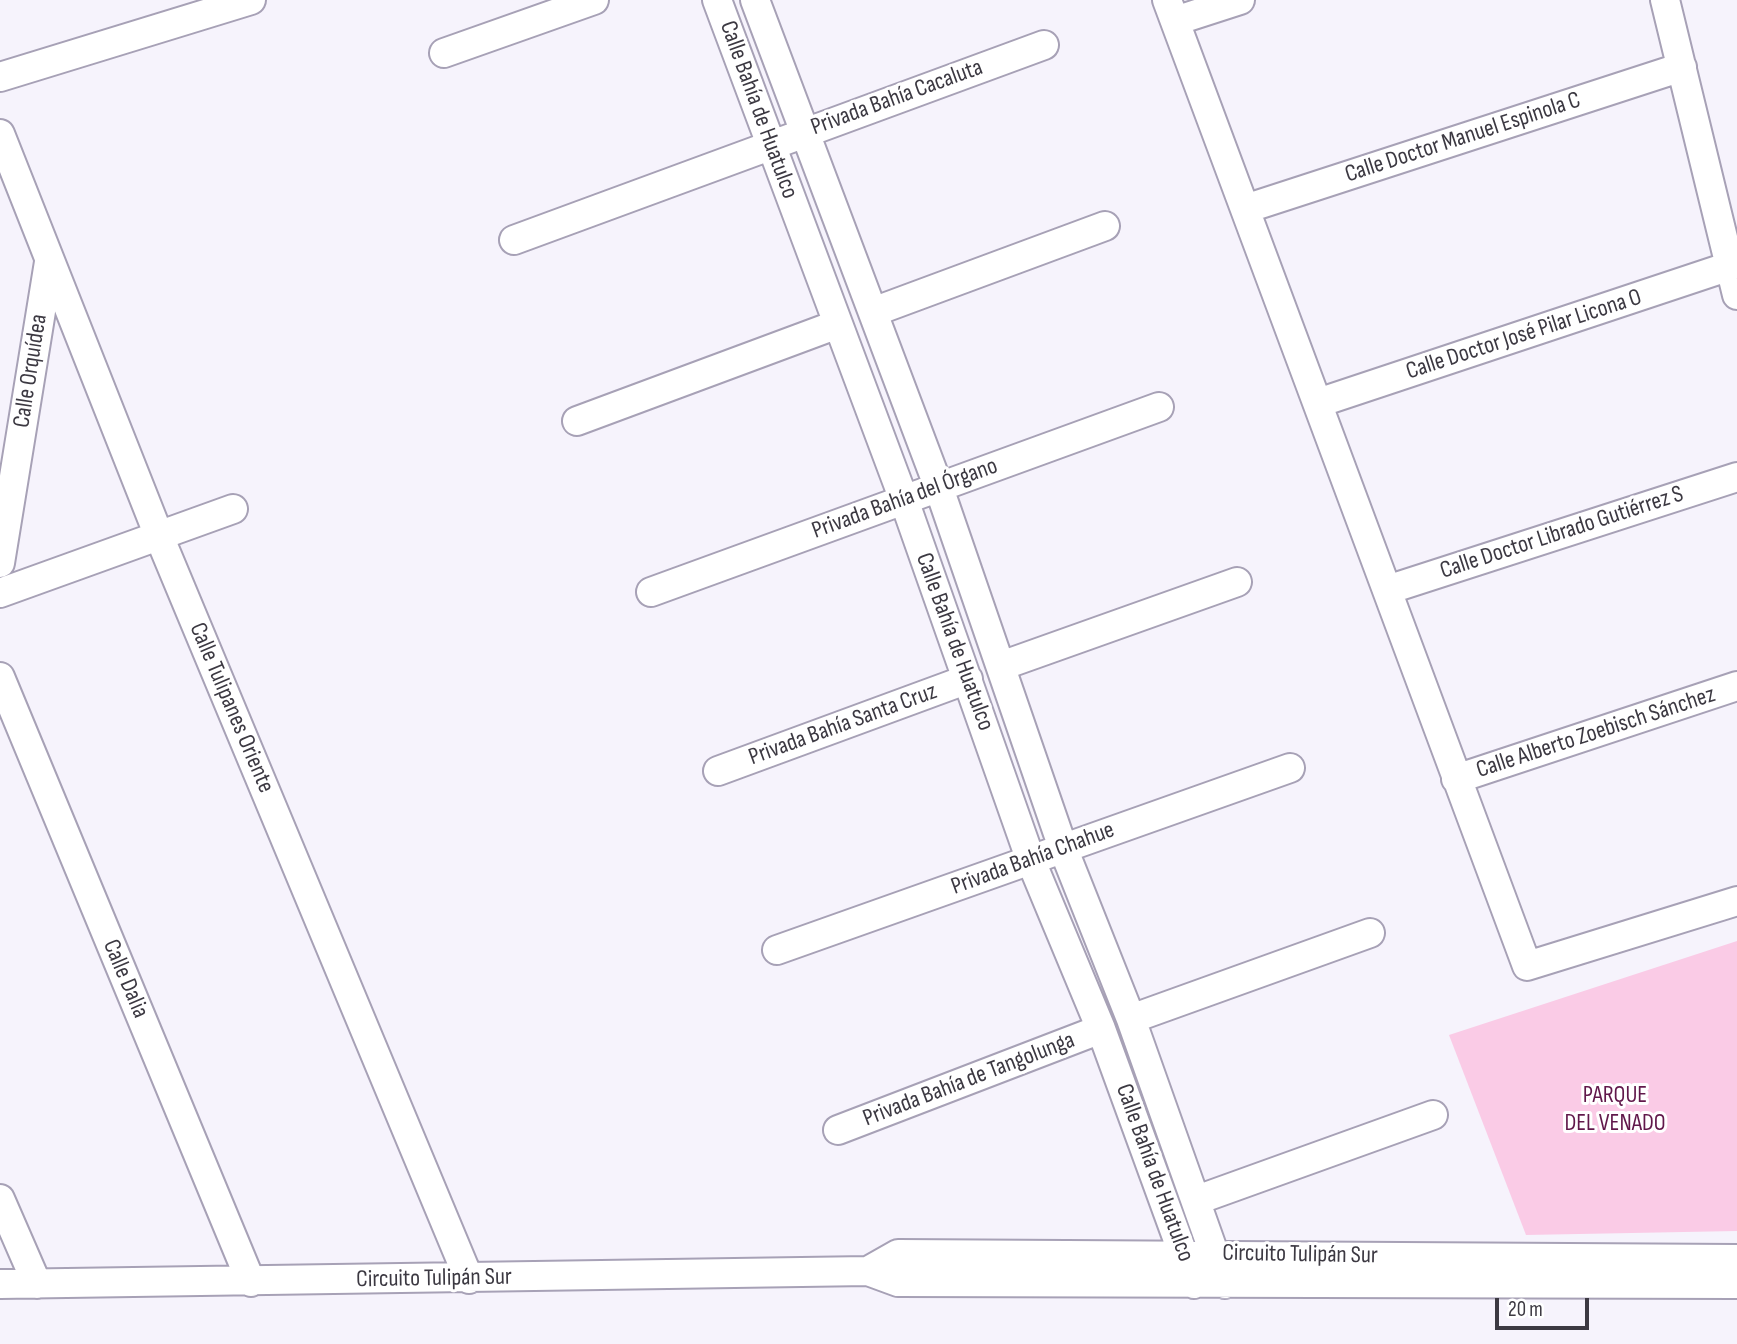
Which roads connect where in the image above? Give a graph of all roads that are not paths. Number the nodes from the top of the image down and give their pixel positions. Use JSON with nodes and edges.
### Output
{"nodes":[{"id":1,"x":251,"y":0,"type":"edge"},
{"id":2,"x":594,"y":0,"type":"edge"},
{"id":3,"x":717,"y":0,"type":"edge"},
{"id":4,"x":755,"y":0,"type":"edge"},
{"id":5,"x":1240,"y":0,"type":"edge"},
{"id":6,"x":1665,"y":0,"type":"edge"},
{"id":7,"x":1171,"y":10,"type":"edge"},
{"id":8,"x":1044,"y":45,"type":"dead end"},
{"id":9,"x":444,"y":53,"type":"dead end"},
{"id":10,"x":1682,"y":66,"type":"junction"},
{"id":11,"x":0,"y":77,"type":"edge"},
{"id":12,"x":806,"y":132,"type":"junction"},
{"id":13,"x":0,"y":134,"type":"edge"},
{"id":14,"x":771,"y":146,"type":"junction"},
{"id":15,"x":1245,"y":209,"type":"junction"},
{"id":16,"x":1105,"y":226,"type":"dead end"},
{"id":17,"x":514,"y":240,"type":"dead end"},
{"id":18,"x":49,"y":262,"type":"junction"},
{"id":19,"x":1730,"y":267,"type":"junction"},
{"id":20,"x":1737,"y":295,"type":"edge"},
{"id":21,"x":873,"y":312,"type":"junction"},
{"id":22,"x":838,"y":324,"type":"junction"},
{"id":23,"x":1318,"y":403,"type":"junction"},
{"id":24,"x":1159,"y":407,"type":"dead end"},
{"id":25,"x":577,"y":421,"type":"dead end"},
{"id":26,"x":1737,"y":477,"type":"edge"},
{"id":27,"x":939,"y":488,"type":"junction"},
{"id":28,"x":904,"y":500,"type":"junction"},
{"id":29,"x":233,"y":509,"type":"dead end"},
{"id":30,"x":159,"y":537,"type":"junction"},
{"id":31,"x":0,"y":563,"type":"edge"},
{"id":32,"x":1237,"y":582,"type":"dead end"},
{"id":33,"x":1387,"y":590,"type":"junction"},
{"id":34,"x":651,"y":592,"type":"dead end"},
{"id":35,"x":0,"y":593,"type":"edge"},
{"id":36,"x":1001,"y":666,"type":"junction"},
{"id":37,"x":0,"y":677,"type":"edge"},
{"id":38,"x":968,"y":679,"type":"junction"},
{"id":39,"x":1737,"y":686,"type":"edge"},
{"id":40,"x":1290,"y":768,"type":"dead end"},
{"id":41,"x":718,"y":771,"type":"dead end"},
{"id":42,"x":1456,"y":779,"type":"junction"},
{"id":43,"x":1063,"y":848,"type":"junction"},
{"id":44,"x":1031,"y":861,"type":"junction"},
{"id":45,"x":1737,"y":901,"type":"edge"},
{"id":46,"x":1370,"y":933,"type":"dead end"},
{"id":47,"x":776,"y":950,"type":"dead end"},
{"id":48,"x":1131,"y":1019,"type":"junction"},
{"id":49,"x":1101,"y":1029,"type":"junction"},
{"id":50,"x":1433,"y":1115,"type":"dead end"},
{"id":51,"x":838,"y":1130,"type":"dead end"},
{"id":52,"x":0,"y":1199,"type":"edge"},
{"id":53,"x":1197,"y":1200,"type":"junction"},
{"id":54,"x":1214,"y":1254,"type":"junction"},
{"id":55,"x":1185,"y":1255,"type":"junction"},
{"id":56,"x":1737,"y":1259,"type":"edge"},
{"id":57,"x":867,"y":1271,"type":"junction"},
{"id":58,"x":469,"y":1279,"type":"junction"},
{"id":59,"x":251,"y":1282,"type":"junction"},
{"id":60,"x":0,"y":1284,"type":"edge"},
{"id":61,"x":37,"y":1284,"type":"junction"},
{"id":62,"x":1194,"y":1284,"type":"junction"},
{"id":63,"x":1225,"y":1284,"type":"junction"},
{"id":64,"x":1737,"y":1284,"type":"edge"}],
"edges":[{"from":1,"to":11,"type":"street"},
{"from":2,"to":9,"type":"street"},
{"from":3,"to":14,"type":"street","name":"Calle Bahía de Huatulco"},
{"from":4,"to":12,"type":"street","name":"Calle Bahía de Huatulco"},
{"from":5,"to":7,"type":"street"},
{"from":6,"to":10,"type":"street"},
{"from":7,"to":15,"type":"street"},
{"from":8,"to":12,"type":"street","name":"Privada Bahía Cacaluta"},
{"from":10,"to":15,"type":"street","name":"Calle Doctor Manuel Espinola C"},
{"from":10,"to":19,"type":"street"},
{"from":12,"to":14,"type":"street","name":"Privada Bahía Cacaluta"},
{"from":12,"to":21,"type":"street","name":"Calle Bahía de Huatulco"},
{"from":13,"to":18,"type":"street","name":"Calle Tulipanes Oriente"},
{"from":14,"to":17,"type":"street","name":"Privada Bahía Cacaluta"},
{"from":14,"to":22,"type":"street","name":"Calle Bahía de Huatulco"},
{"from":15,"to":23,"type":"street"},
{"from":16,"to":21,"type":"street"},
{"from":18,"to":30,"type":"street","name":"Calle Tulipanes Oriente"},
{"from":18,"to":31,"type":"street","name":"Calle Orquídea"},
{"from":19,"to":20,"type":"street"},
{"from":19,"to":23,"type":"street","name":"Calle Doctor José Pilar Licona O"},
{"from":21,"to":27,"type":"street","name":"Calle Bahía de Huatulco"},
{"from":22,"to":25,"type":"street"},
{"from":22,"to":28,"type":"street","name":"Calle Bahía de Huatulco"},
{"from":23,"to":33,"type":"street"},
{"from":24,"to":27,"type":"street","name":"Privada Bahía del Órgano"},
{"from":26,"to":33,"type":"street","name":"Calle Doctor Librado Gutiérrez S"},
{"from":27,"to":28,"type":"street","name":"Privada Bahía del Órgano"},
{"from":27,"to":36,"type":"street","name":"Calle Bahía de Huatulco"},
{"from":28,"to":34,"type":"street","name":"Privada Bahía del Órgano"},
{"from":28,"to":38,"type":"street","name":"Calle Bahía de Huatulco"},
{"from":29,"to":30,"type":"street"},
{"from":30,"to":35,"type":"street"},
{"from":30,"to":58,"type":"street","name":"Calle Tulipanes Oriente"},
{"from":32,"to":36,"type":"street"},
{"from":33,"to":42,"type":"street"},
{"from":36,"to":43,"type":"street","name":"Calle Bahía de Huatulco"},
{"from":37,"to":59,"type":"street","name":"Calle Dalia"},
{"from":38,"to":41,"type":"street","name":"Privada Bahía Santa Cruz"},
{"from":38,"to":44,"type":"street","name":"Calle Bahía de Huatulco"},
{"from":39,"to":42,"type":"street","name":"Calle Alberto Zoebisch Sánchez"},
{"from":40,"to":43,"type":"street","name":"Privada Bahía Chahue"},
{"from":42,"to":45,"type":"street"},
{"from":43,"to":44,"type":"street","name":"Privada Bahía Chahue"},
{"from":43,"to":48,"type":"street","name":"Calle Bahía de Huatulco"},
{"from":44,"to":47,"type":"street","name":"Privada Bahía Chahue"},
{"from":44,"to":49,"type":"street","name":"Calle Bahía de Huatulco"},
{"from":46,"to":48,"type":"street"},
{"from":48,"to":53,"type":"street","name":"Calle Bahía de Huatulco"},
{"from":49,"to":51,"type":"street","name":"Privada Bahía de Tangolunga"},
{"from":49,"to":55,"type":"street","name":"Calle Bahía de Huatulco"},
{"from":50,"to":53,"type":"street"},
{"from":52,"to":61,"type":"street"},
{"from":53,"to":54,"type":"street","name":"Calle Bahía de Huatulco"},
{"from":54,"to":55,"type":"street","name":"Circuito Tulipán Sur"},
{"from":54,"to":56,"type":"street","name":"Circuito Tulipán Sur"},
{"from":54,"to":63,"type":"street","name":"Calle Bahía de Huatulco"},
{"from":55,"to":57,"type":"street","name":"Circuito Tulipán Sur"},
{"from":55,"to":62,"type":"street","name":"Calle Bahía de Huatulco"},
{"from":57,"to":58,"type":"street","name":"Circuito Tulipán Sur"},
{"from":57,"to":62,"type":"street","name":"Circuito Tulipán Sur"},
{"from":58,"to":59,"type":"street","name":"Circuito Tulipán Sur"},
{"from":59,"to":61,"type":"street","name":"Circuito Tulipán Sur"},
{"from":60,"to":61,"type":"street","name":"Circuito Tulipán Sur"},
{"from":62,"to":63,"type":"street","name":"Circuito Tulipán Sur"},
{"from":63,"to":64,"type":"street","name":"Circuito Tulipán Sur"}]}
